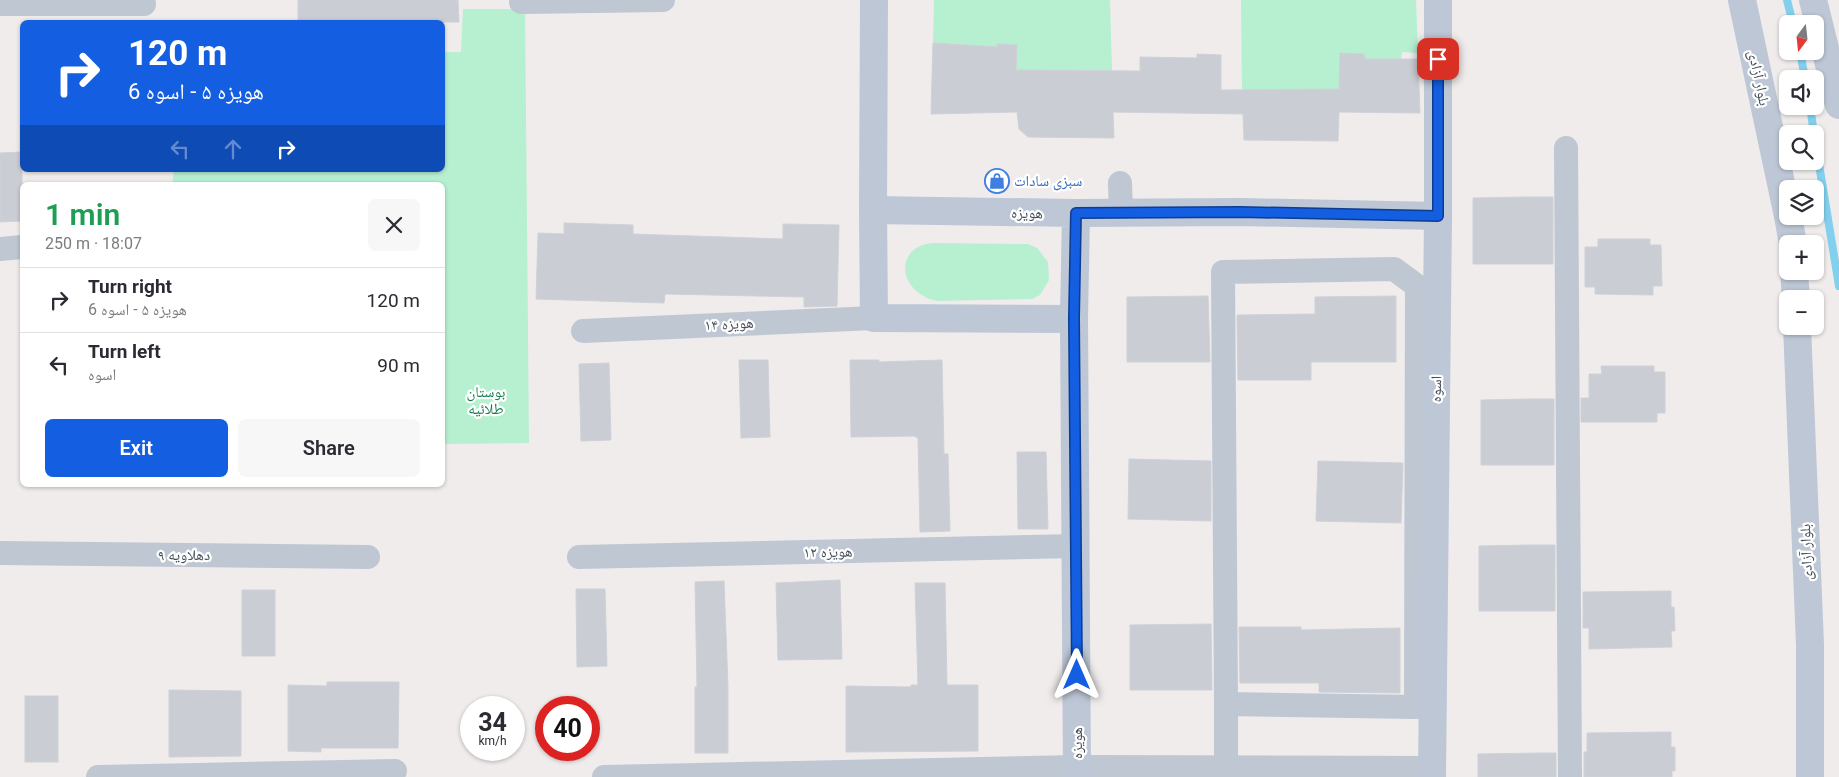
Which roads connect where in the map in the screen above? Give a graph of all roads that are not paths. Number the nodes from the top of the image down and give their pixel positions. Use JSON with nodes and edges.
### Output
{"nodes":[{"id":1,"x":663,"y":0,"type":"edge"},
{"id":2,"x":874,"y":0,"type":"edge"},
{"id":3,"x":1438,"y":0,"type":"edge"},
{"id":4,"x":1742,"y":0,"type":"edge"},
{"id":5,"x":1813,"y":0,"type":"edge"},
{"id":6,"x":521,"y":2,"type":"dead end"},
{"id":7,"x":0,"y":4,"type":"edge"},
{"id":8,"x":144,"y":4,"type":"dead end"},
{"id":9,"x":1839,"y":105,"type":"edge"},
{"id":10,"x":1566,"y":148,"type":"dead end"},
{"id":11,"x":1780,"y":180,"type":"edge"},
{"id":12,"x":1120,"y":183,"type":"dead end"},
{"id":13,"x":873,"y":210,"type":"junction"},
{"id":14,"x":1076,"y":213,"type":"junction"},
{"id":15,"x":1122,"y":213,"type":"junction"},
{"id":16,"x":1438,"y":216,"type":"junction"},
{"id":17,"x":0,"y":248,"type":"edge"},
{"id":18,"x":20,"y":248,"type":"edge"},
{"id":19,"x":874,"y":318,"type":"junction"},
{"id":20,"x":1074,"y":318,"type":"junction"},
{"id":21,"x":583,"y":331,"type":"dead end"},
{"id":22,"x":1797,"y":335,"type":"edge"},
{"id":23,"x":1076,"y":546,"type":"junction"},
{"id":24,"x":0,"y":553,"type":"edge"},
{"id":25,"x":368,"y":557,"type":"dead end"},
{"id":26,"x":579,"y":557,"type":"dead end"},
{"id":27,"x":1226,"y":704,"type":"junction"},
{"id":28,"x":1226,"y":768,"type":"junction"},
{"id":29,"x":395,"y":771,"type":"dead end"},
{"id":30,"x":1077,"y":772,"type":"edge"},
{"id":31,"x":1432,"y":772,"type":"edge"},
{"id":32,"x":98,"y":777,"type":"edge"},
{"id":33,"x":604,"y":777,"type":"edge"},
{"id":34,"x":1570,"y":777,"type":"edge"},
{"id":35,"x":1810,"y":777,"type":"edge"}],
"edges":[{"from":1,"to":6,"type":"street"},
{"from":2,"to":13,"type":"street"},
{"from":3,"to":16,"type":"street","name":"اسوه"},
{"from":4,"to":11,"type":"street","name":"بلوار آزادی"},
{"from":5,"to":9,"type":"street"},
{"from":7,"to":8,"type":"street"},
{"from":10,"to":34,"type":"street"},
{"from":12,"to":15,"type":"street"},
{"from":13,"to":14,"type":"street","name":"هویزه"},
{"from":13,"to":19,"type":"street"},
{"from":14,"to":15,"type":"street"},
{"from":14,"to":20,"type":"street","name":"هویزه"},
{"from":15,"to":16,"type":"street"},
{"from":16,"to":31,"type":"street","name":"اسوه"},
{"from":17,"to":18,"type":"street"},
{"from":19,"to":20,"type":"street"},
{"from":19,"to":21,"type":"street","name":"هویزه ۱۴"},
{"from":20,"to":23,"type":"street","name":"هویزه"},
{"from":22,"to":35,"type":"street","name":"بلوار آزادی"},
{"from":23,"to":26,"type":"street","name":"هویزه ۱۲"},
{"from":23,"to":30,"type":"street","name":"هویزه"},
{"from":24,"to":25,"type":"street","name":"دهلاویه ۹"},
{"from":27,"to":27,"type":"street"},
{"from":27,"to":28,"type":"street"},
{"from":28,"to":30,"type":"street"},
{"from":28,"to":31,"type":"street"},
{"from":29,"to":32,"type":"street"},
{"from":30,"to":33,"type":"street"}]}
